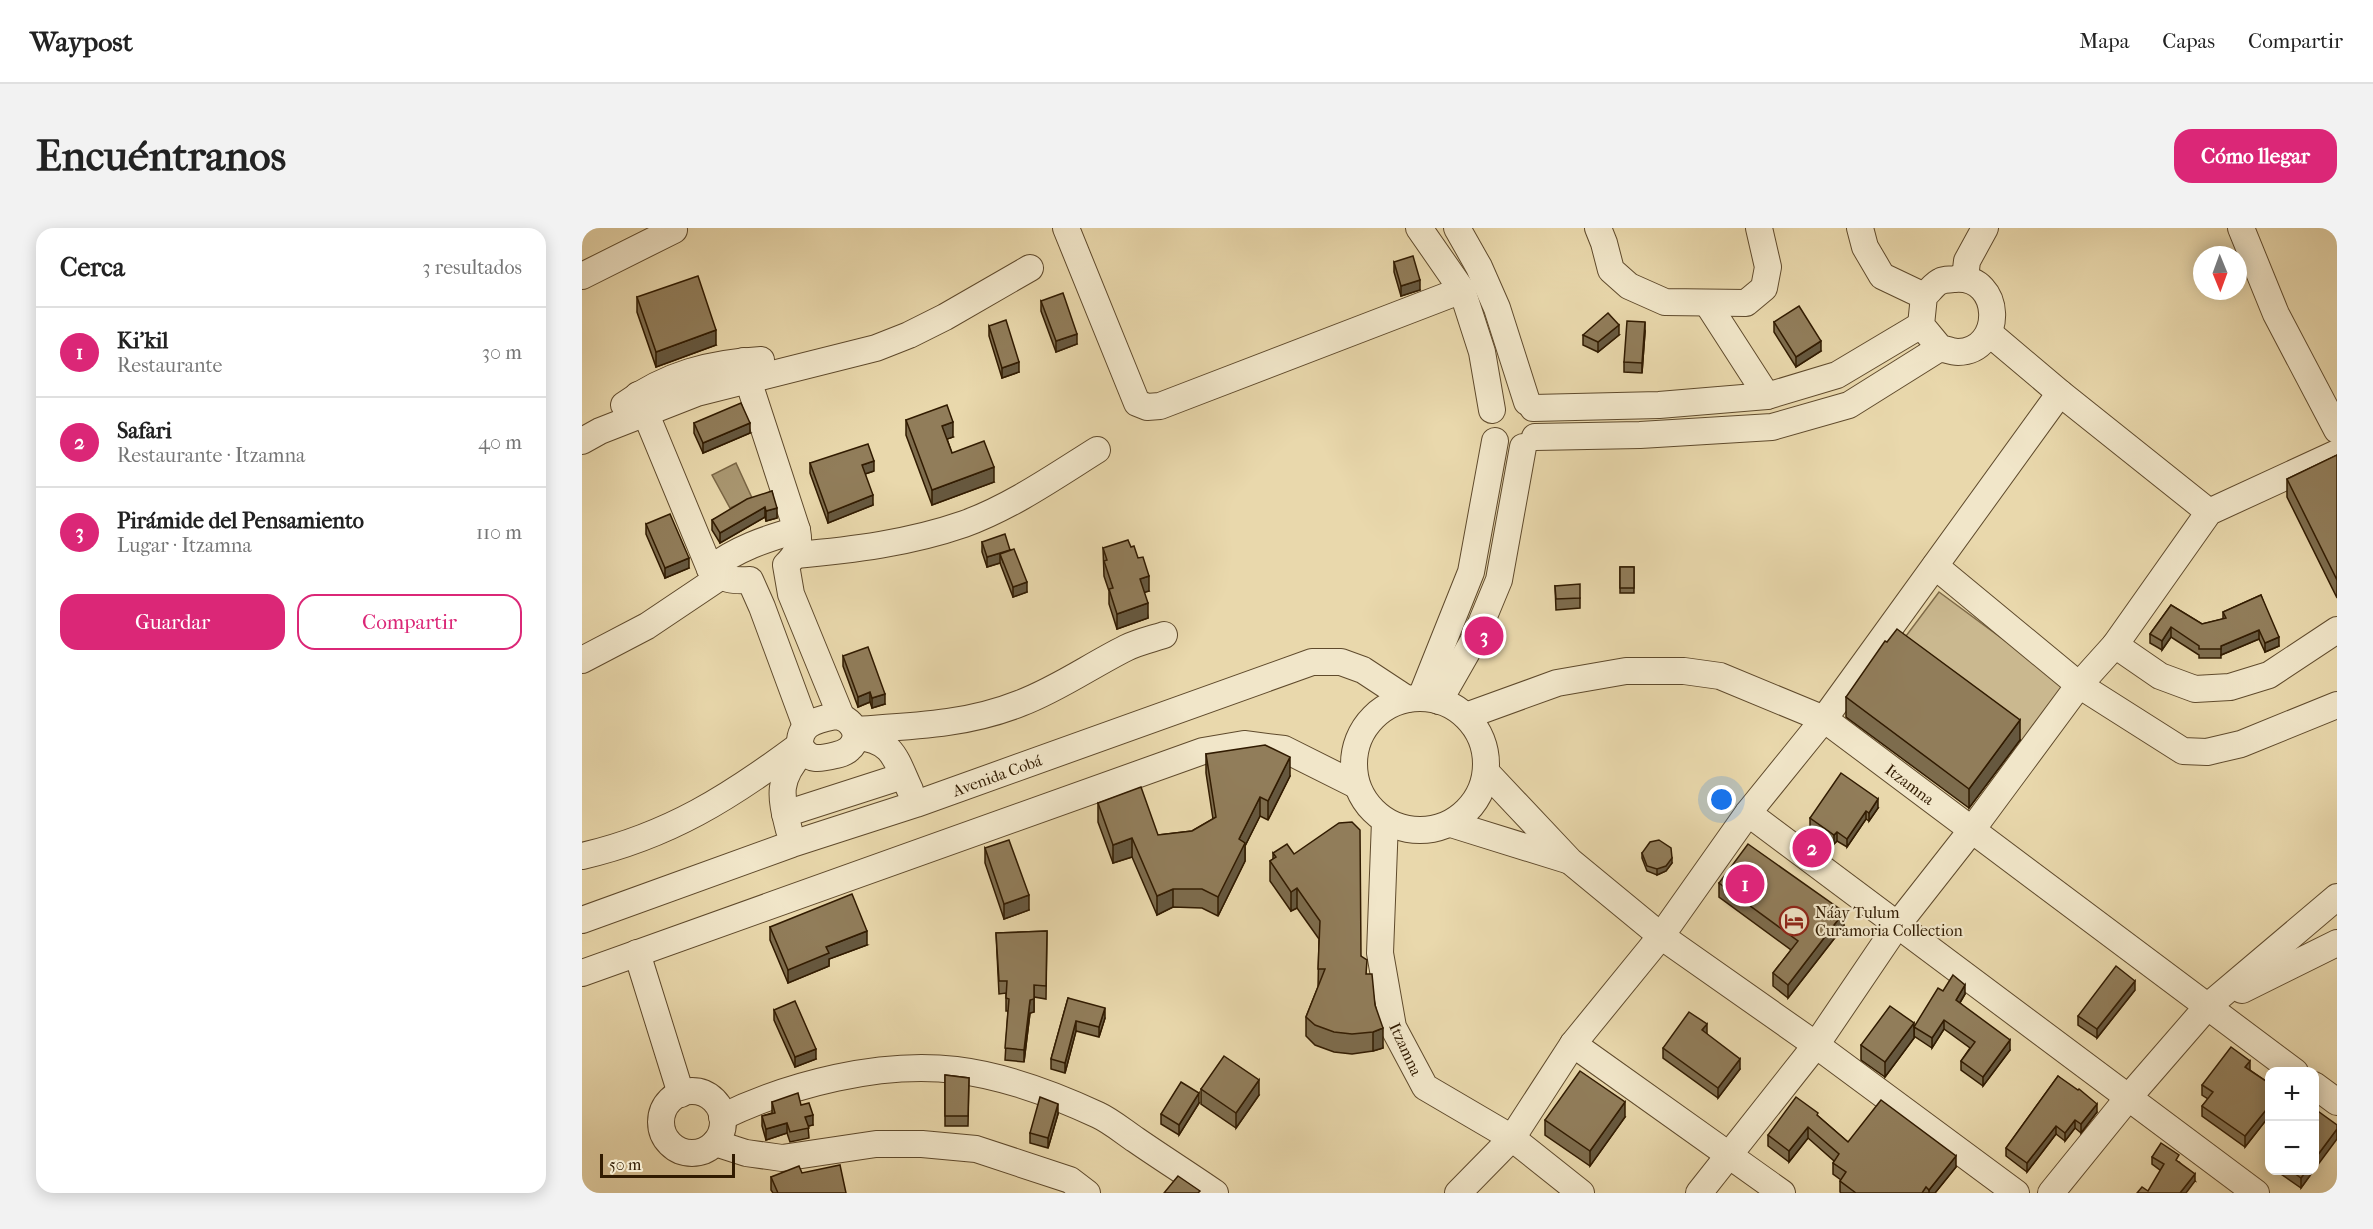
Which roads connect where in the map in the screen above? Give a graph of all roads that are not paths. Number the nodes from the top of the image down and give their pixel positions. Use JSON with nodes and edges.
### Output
{"nodes":[{"id":1,"x":673,"y":228,"type":"edge"},
{"id":2,"x":1066,"y":228,"type":"edge"},
{"id":3,"x":1419,"y":228,"type":"edge"},
{"id":4,"x":1456,"y":228,"type":"edge"},
{"id":5,"x":1598,"y":228,"type":"edge"},
{"id":6,"x":1759,"y":228,"type":"edge"},
{"id":7,"x":1860,"y":228,"type":"edge"},
{"id":8,"x":1985,"y":228,"type":"edge"},
{"id":9,"x":2241,"y":228,"type":"edge"},
{"id":10,"x":1030,"y":268,"type":"dead end"},
{"id":11,"x":582,"y":276,"type":"edge"},
{"id":12,"x":1965,"y":278,"type":"junction"},
{"id":13,"x":1462,"y":290,"type":"junction"},
{"id":14,"x":1924,"y":296,"type":"junction"},
{"id":15,"x":1707,"y":303,"type":"junction"},
{"id":16,"x":1920,"y":325,"type":"junction"},
{"id":17,"x":1989,"y":333,"type":"junction"},
{"id":18,"x":1940,"y":348,"type":"junction"},
{"id":19,"x":746,"y":370,"type":"junction"},
{"id":20,"x":2060,"y":393,"type":"junction"},
{"id":21,"x":1767,"y":396,"type":"junction"},
{"id":22,"x":642,"y":404,"type":"junction"},
{"id":23,"x":1530,"y":405,"type":"junction"},
{"id":24,"x":1659,"y":405,"type":"junction"},
{"id":25,"x":1492,"y":410,"type":"junction"},
{"id":26,"x":2337,"y":429,"type":"edge"},
{"id":27,"x":1660,"y":434,"type":"junction"},
{"id":28,"x":591,"y":436,"type":"edge"},
{"id":29,"x":1496,"y":441,"type":"junction"},
{"id":30,"x":1529,"y":442,"type":"junction"},
{"id":31,"x":1097,"y":450,"type":"dead end"},
{"id":32,"x":2337,"y":453,"type":"edge"},
{"id":33,"x":2209,"y":512,"type":"junction"},
{"id":34,"x":797,"y":530,"type":"junction"},
{"id":35,"x":791,"y":560,"type":"junction"},
{"id":36,"x":1935,"y":566,"type":"junction"},
{"id":37,"x":715,"y":573,"type":"junction"},
{"id":38,"x":750,"y":580,"type":"junction"},
{"id":39,"x":2337,"y":630,"type":"edge"},
{"id":40,"x":1164,"y":635,"type":"dead end"},
{"id":41,"x":2115,"y":645,"type":"junction"},
{"id":42,"x":582,"y":660,"type":"edge"},
{"id":43,"x":2079,"y":685,"type":"junction"},
{"id":44,"x":1423,"y":699,"type":"junction"},
{"id":45,"x":2337,"y":705,"type":"edge"},
{"id":46,"x":1466,"y":716,"type":"junction"},
{"id":47,"x":1824,"y":718,"type":"junction"},
{"id":48,"x":828,"y":740,"type":"junction"},
{"id":49,"x":1487,"y":773,"type":"junction"},
{"id":50,"x":903,"y":776,"type":"junction"},
{"id":51,"x":1356,"y":785,"type":"junction"},
{"id":52,"x":859,"y":790,"type":"junction"},
{"id":53,"x":833,"y":798,"type":"junction"},
{"id":54,"x":916,"y":804,"type":"junction"},
{"id":55,"x":1748,"y":813,"type":"junction"},
{"id":56,"x":785,"y":814,"type":"junction"},
{"id":57,"x":870,"y":819,"type":"junction"},
{"id":58,"x":1385,"y":821,"type":"junction"},
{"id":59,"x":1451,"y":824,"type":"junction"},
{"id":60,"x":844,"y":829,"type":"junction"},
{"id":61,"x":1971,"y":831,"type":"junction"},
{"id":62,"x":792,"y":844,"type":"junction"},
{"id":63,"x":582,"y":856,"type":"edge"},
{"id":64,"x":1570,"y":861,"type":"junction"},
{"id":65,"x":2337,"y":897,"type":"edge"},
{"id":66,"x":582,"y":920,"type":"edge"},
{"id":67,"x":1898,"y":924,"type":"junction"},
{"id":68,"x":1661,"y":936,"type":"junction"},
{"id":69,"x":2337,"y":943,"type":"edge"},
{"id":70,"x":637,"y":953,"type":"junction"},
{"id":71,"x":582,"y":973,"type":"edge"},
{"id":72,"x":2207,"y":1007,"type":"junction"},
{"id":73,"x":1573,"y":1044,"type":"junction"},
{"id":74,"x":1816,"y":1045,"type":"junction"},
{"id":75,"x":2290,"y":1067,"type":"edge"},
{"id":76,"x":2319,"y":1089,"type":"edge"},
{"id":77,"x":681,"y":1094,"type":"junction"},
{"id":78,"x":2128,"y":1098,"type":"junction"},
{"id":79,"x":2337,"y":1102,"type":"edge"},
{"id":80,"x":723,"y":1117,"type":"junction"},
{"id":81,"x":1512,"y":1138,"type":"junction"},
{"id":82,"x":715,"y":1143,"type":"junction"},
{"id":83,"x":1728,"y":1154,"type":"junction"},
{"id":84,"x":1087,"y":1193,"type":"edge"},
{"id":85,"x":1215,"y":1193,"type":"edge"},
{"id":86,"x":1458,"y":1193,"type":"edge"},
{"id":87,"x":1581,"y":1193,"type":"edge"},
{"id":88,"x":1699,"y":1193,"type":"edge"},
{"id":89,"x":1782,"y":1193,"type":"edge"},
{"id":90,"x":2016,"y":1193,"type":"edge"},
{"id":91,"x":2051,"y":1193,"type":"edge"},
{"id":92,"x":2256,"y":1193,"type":"edge"}],
"edges":[{"from":1,"to":11,"type":"street"},
{"from":2,"to":13,"type":"street"},
{"from":3,"to":13,"type":"street"},
{"from":4,"to":23,"type":"street"},
{"from":5,"to":15,"type":"street"},
{"from":6,"to":15,"type":"street"},
{"from":7,"to":14,"type":"street"},
{"from":8,"to":12,"type":"street"},
{"from":9,"to":26,"type":"street"},
{"from":10,"to":19,"type":"street"},
{"from":12,"to":14,"type":"street"},
{"from":12,"to":17,"type":"street"},
{"from":13,"to":25,"type":"street"},
{"from":14,"to":16,"type":"street"},
{"from":15,"to":21,"type":"street"},
{"from":16,"to":18,"type":"street"},
{"from":16,"to":21,"type":"street"},
{"from":17,"to":18,"type":"street"},
{"from":17,"to":20,"type":"street"},
{"from":18,"to":27,"type":"street"},
{"from":19,"to":22,"type":"street"},
{"from":19,"to":34,"type":"street"},
{"from":20,"to":33,"type":"street"},
{"from":20,"to":36,"type":"street"},
{"from":21,"to":24,"type":"street"},
{"from":22,"to":28,"type":"street"},
{"from":22,"to":37,"type":"street"},
{"from":23,"to":24,"type":"street"},
{"from":23,"to":25,"type":"street"},
{"from":23,"to":30,"type":"street"},
{"from":24,"to":27,"type":"street"},
{"from":25,"to":29,"type":"street"},
{"from":27,"to":30,"type":"street"},
{"from":29,"to":30,"type":"street"},
{"from":29,"to":44,"type":"street"},
{"from":30,"to":44,"type":"street"},
{"from":31,"to":35,"type":"street"},
{"from":32,"to":33,"type":"street"},
{"from":33,"to":41,"type":"street"},
{"from":34,"to":35,"type":"street"},
{"from":34,"to":37,"type":"street"},
{"from":35,"to":38,"type":"street"},
{"from":35,"to":48,"type":"street"},
{"from":36,"to":43,"type":"street"},
{"from":36,"to":47,"type":"street"},
{"from":37,"to":38,"type":"street"},
{"from":37,"to":42,"type":"street"},
{"from":38,"to":48,"type":"street"},
{"from":39,"to":41,"type":"street"},
{"from":40,"to":48,"type":"street"},
{"from":41,"to":43,"type":"street"},
{"from":43,"to":45,"type":"street"},
{"from":43,"to":61,"type":"street"},
{"from":44,"to":46,"type":"street"},
{"from":44,"to":51,"type":"street"},
{"from":44,"to":54,"type":"street","name":"Avenida Cobá"},
{"from":46,"to":47,"type":"street","name":"Itzamna"},
{"from":46,"to":49,"type":"street"},
{"from":47,"to":55,"type":"street"},
{"from":47,"to":61,"type":"street","name":"Itzamna"},
{"from":48,"to":50,"type":"street"},
{"from":48,"to":52,"type":"street"},
{"from":48,"to":53,"type":"street"},
{"from":48,"to":56,"type":"street"},
{"from":48,"to":63,"type":"street"},
{"from":49,"to":59,"type":"street"},
{"from":49,"to":64,"type":"street"},
{"from":50,"to":52,"type":"street"},
{"from":50,"to":54,"type":"street"},
{"from":51,"to":58,"type":"street"},
{"from":51,"to":70,"type":"street"},
{"from":52,"to":53,"type":"street"},
{"from":52,"to":57,"type":"street"},
{"from":53,"to":56,"type":"street"},
{"from":53,"to":60,"type":"street"},
{"from":54,"to":57,"type":"street","name":"Avenida Cobá"},
{"from":55,"to":67,"type":"street"},
{"from":55,"to":68,"type":"street"},
{"from":56,"to":62,"type":"street"},
{"from":57,"to":60,"type":"street","name":"Avenida Cobá"},
{"from":58,"to":59,"type":"street"},
{"from":58,"to":81,"type":"street","name":"Itzamna"},
{"from":59,"to":64,"type":"street"},
{"from":60,"to":62,"type":"street","name":"Avenida Cobá"},
{"from":61,"to":67,"type":"street"},
{"from":61,"to":72,"type":"street","name":"Itzamna"},
{"from":62,"to":66,"type":"street","name":"Avenida Cobá"},
{"from":64,"to":68,"type":"street"},
{"from":65,"to":72,"type":"street"},
{"from":67,"to":74,"type":"street"},
{"from":67,"to":78,"type":"street"},
{"from":68,"to":73,"type":"street"},
{"from":68,"to":74,"type":"street"},
{"from":69,"to":72,"type":"street"},
{"from":70,"to":71,"type":"street"},
{"from":70,"to":77,"type":"street"},
{"from":72,"to":75,"type":"street","name":"Itzamna"},
{"from":72,"to":78,"type":"street"},
{"from":73,"to":81,"type":"street"},
{"from":73,"to":83,"type":"street"},
{"from":74,"to":83,"type":"street"},
{"from":74,"to":90,"type":"street"},
{"from":76,"to":79,"type":"street"},
{"from":77,"to":80,"type":"street"},
{"from":77,"to":82,"type":"street"},
{"from":78,"to":91,"type":"street"},
{"from":78,"to":92,"type":"street"},
{"from":80,"to":82,"type":"street"},
{"from":80,"to":85,"type":"street"},
{"from":81,"to":86,"type":"street"},
{"from":81,"to":87,"type":"street","name":"Itzamna"},
{"from":82,"to":84,"type":"street"},
{"from":83,"to":88,"type":"street"},
{"from":83,"to":89,"type":"street"}]}
